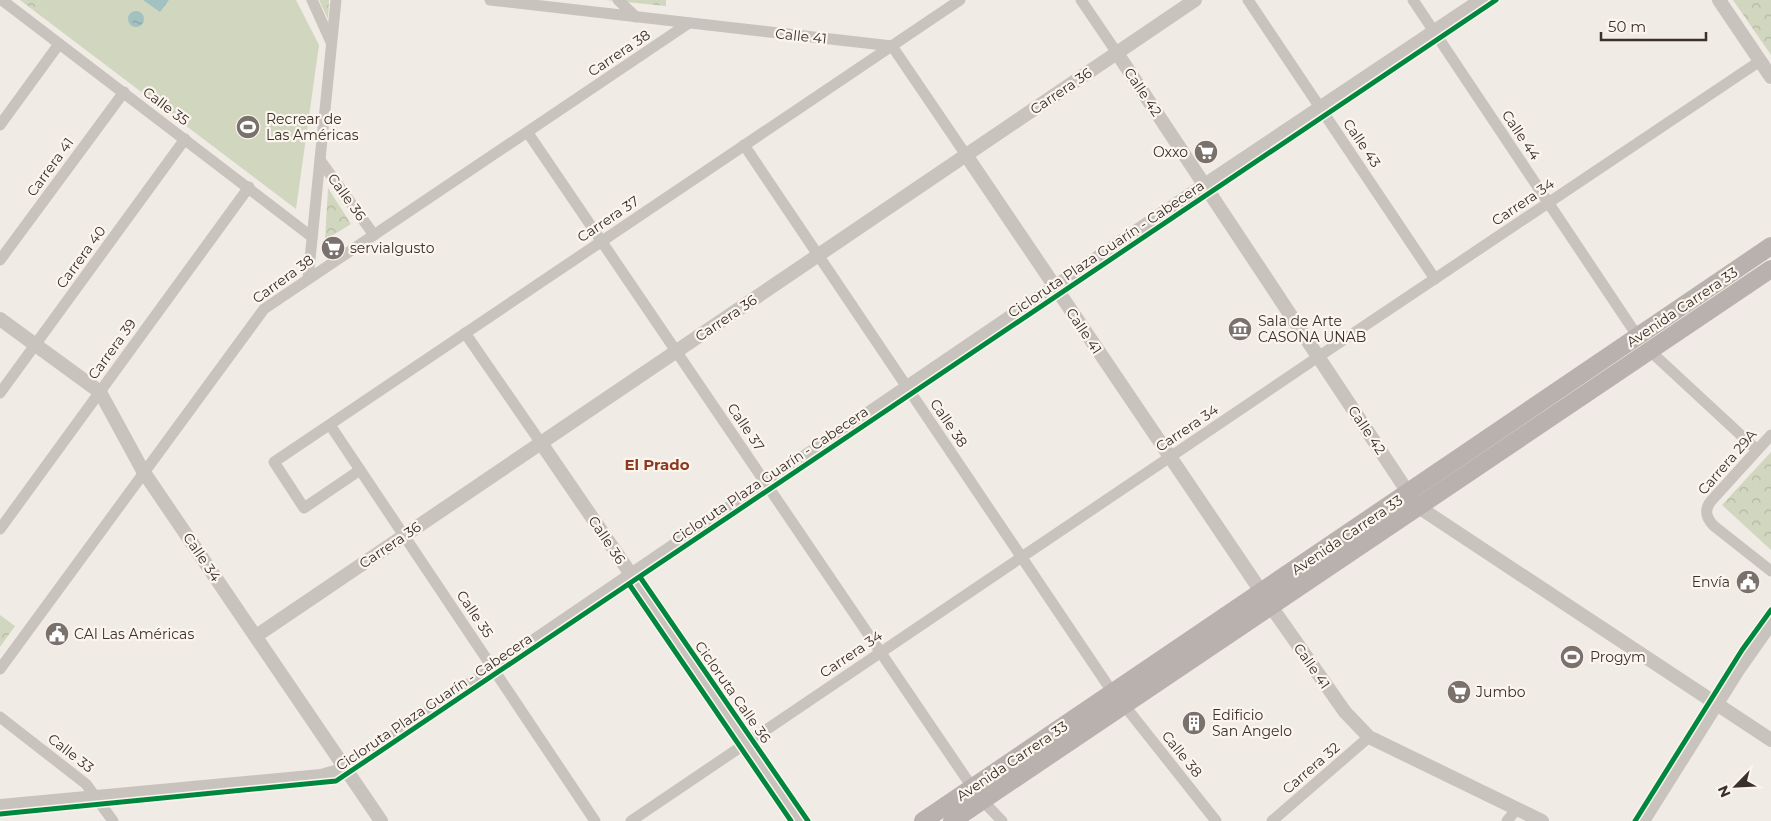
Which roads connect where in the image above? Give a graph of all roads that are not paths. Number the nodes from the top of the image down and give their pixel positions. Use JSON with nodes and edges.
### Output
{"nodes":[{"id":1,"x":2,"y":0,"type":"edge"},
{"id":2,"x":312,"y":0,"type":"edge"},
{"id":3,"x":336,"y":0,"type":"edge"},
{"id":4,"x":490,"y":0,"type":"edge"},
{"id":5,"x":618,"y":0,"type":"edge"},
{"id":6,"x":960,"y":0,"type":"edge"},
{"id":7,"x":1081,"y":0,"type":"edge"},
{"id":8,"x":1195,"y":0,"type":"edge"},
{"id":9,"x":1248,"y":0,"type":"edge"},
{"id":10,"x":1413,"y":0,"type":"edge"},
{"id":11,"x":1481,"y":0,"type":"edge"},
{"id":12,"x":1719,"y":0,"type":"edge"},
{"id":13,"x":636,"y":17,"type":"junction"},
{"id":14,"x":689,"y":23,"type":"junction"},
{"id":15,"x":1434,"y":32,"type":"junction"},
{"id":16,"x":331,"y":43,"type":"junction"},
{"id":17,"x":59,"y":44,"type":"junction"},
{"id":18,"x":892,"y":46,"type":"junction"},
{"id":19,"x":1117,"y":53,"type":"junction"},
{"id":20,"x":1760,"y":61,"type":"junction"},
{"id":21,"x":1771,"y":77,"type":"edge"},
{"id":22,"x":124,"y":92,"type":"junction"},
{"id":23,"x":1320,"y":108,"type":"junction"},
{"id":24,"x":0,"y":124,"type":"edge"},
{"id":25,"x":528,"y":133,"type":"junction"},
{"id":26,"x":185,"y":139,"type":"junction"},
{"id":27,"x":744,"y":146,"type":"junction"},
{"id":28,"x":966,"y":155,"type":"junction"},
{"id":29,"x":320,"y":160,"type":"junction"},
{"id":30,"x":1204,"y":185,"type":"junction"},
{"id":31,"x":249,"y":187,"type":"junction"},
{"id":32,"x":1548,"y":202,"type":"junction"},
{"id":33,"x":374,"y":235,"type":"junction"},
{"id":34,"x":312,"y":237,"type":"junction"},
{"id":35,"x":602,"y":241,"type":"junction"},
{"id":36,"x":1771,"y":246,"type":"edge"},
{"id":37,"x":818,"y":255,"type":"junction"},
{"id":38,"x":0,"y":260,"type":"edge"},
{"id":39,"x":1771,"y":269,"type":"edge"},
{"id":40,"x":308,"y":279,"type":"junction"},
{"id":41,"x":1435,"y":279,"type":"junction"},
{"id":42,"x":1055,"y":287,"type":"junction"},
{"id":43,"x":0,"y":319,"type":"edge"},
{"id":44,"x":465,"y":333,"type":"junction"},
{"id":45,"x":1644,"y":343,"type":"junction"},
{"id":46,"x":35,"y":345,"type":"junction"},
{"id":47,"x":677,"y":351,"type":"junction"},
{"id":48,"x":1318,"y":357,"type":"junction"},
{"id":49,"x":907,"y":388,"type":"junction"},
{"id":50,"x":100,"y":392,"type":"junction"},
{"id":51,"x":0,"y":393,"type":"edge"},
{"id":52,"x":330,"y":425,"type":"junction"},
{"id":53,"x":1771,"y":435,"type":"edge"},
{"id":54,"x":541,"y":443,"type":"junction"},
{"id":55,"x":1757,"y":450,"type":"junction"},
{"id":56,"x":1170,"y":457,"type":"junction"},
{"id":57,"x":360,"y":470,"type":"junction"},
{"id":58,"x":143,"y":471,"type":"junction"},
{"id":59,"x":766,"y":483,"type":"junction"},
{"id":60,"x":1413,"y":500,"type":"junction"},
{"id":61,"x":0,"y":529,"type":"edge"},
{"id":62,"x":404,"y":536,"type":"junction"},
{"id":63,"x":1022,"y":557,"type":"junction"},
{"id":64,"x":1771,"y":571,"type":"edge"},
{"id":65,"x":631,"y":575,"type":"junction"},
{"id":66,"x":1266,"y":599,"type":"junction"},
{"id":67,"x":1771,"y":623,"type":"edge"},
{"id":68,"x":256,"y":636,"type":"junction"},
{"id":69,"x":881,"y":652,"type":"junction"},
{"id":70,"x":0,"y":669,"type":"edge"},
{"id":71,"x":494,"y":669,"type":"junction"},
{"id":72,"x":1118,"y":699,"type":"junction"},
{"id":73,"x":1717,"y":706,"type":"junction"},
{"id":74,"x":0,"y":717,"type":"edge"},
{"id":75,"x":1369,"y":737,"type":"junction"},
{"id":76,"x":1771,"y":740,"type":"edge"},
{"id":77,"x":746,"y":743,"type":"junction"},
{"id":78,"x":346,"y":769,"type":"junction"},
{"id":79,"x":977,"y":794,"type":"junction"},
{"id":80,"x":96,"y":797,"type":"junction"},
{"id":81,"x":0,"y":806,"type":"edge"},
{"id":82,"x":1516,"y":810,"type":"junction"},
{"id":83,"x":113,"y":821,"type":"edge"},
{"id":84,"x":381,"y":821,"type":"edge"},
{"id":85,"x":595,"y":821,"type":"edge"},
{"id":86,"x":631,"y":821,"type":"edge"},
{"id":87,"x":800,"y":821,"type":"edge"},
{"id":88,"x":923,"y":821,"type":"edge"},
{"id":89,"x":952,"y":821,"type":"edge"},
{"id":90,"x":1002,"y":821,"type":"edge"},
{"id":91,"x":1216,"y":821,"type":"edge"},
{"id":92,"x":1272,"y":821,"type":"edge"},
{"id":93,"x":1507,"y":821,"type":"edge"},
{"id":94,"x":1542,"y":821,"type":"edge"},
{"id":95,"x":1643,"y":821,"type":"edge"}],
"edges":[{"from":1,"to":17,"type":"street","name":"Calle 35"},
{"from":2,"to":16,"type":"street"},
{"from":3,"to":16,"type":"street"},
{"from":4,"to":13,"type":"street","name":"Calle 41"},
{"from":5,"to":13,"type":"street"},
{"from":6,"to":18,"type":"street","name":"Carrera 37"},
{"from":7,"to":19,"type":"street","name":"Calle 42"},
{"from":8,"to":19,"type":"street","name":"Carrera 36"},
{"from":9,"to":23,"type":"street","name":"Calle 43"},
{"from":10,"to":15,"type":"street","name":"Calle 44"},
{"from":11,"to":15,"type":"street"},
{"from":12,"to":20,"type":"street"},
{"from":13,"to":14,"type":"street","name":"Calle 41"},
{"from":14,"to":18,"type":"street","name":"Calle 41"},
{"from":14,"to":25,"type":"street","name":"Carrera 38"},
{"from":15,"to":23,"type":"street"},
{"from":15,"to":32,"type":"street","name":"Calle 44"},
{"from":16,"to":29,"type":"street"},
{"from":17,"to":22,"type":"street","name":"Calle 35"},
{"from":17,"to":24,"type":"street"},
{"from":18,"to":27,"type":"street","name":"Carrera 37"},
{"from":18,"to":28,"type":"street","name":"Calle 41"},
{"from":19,"to":28,"type":"street","name":"Carrera 36"},
{"from":19,"to":30,"type":"street","name":"Calle 42"},
{"from":20,"to":21,"type":"street"},
{"from":20,"to":32,"type":"street","name":"Carrera 34"},
{"from":22,"to":26,"type":"street","name":"Calle 35"},
{"from":22,"to":38,"type":"street","name":"Carrera 41"},
{"from":23,"to":30,"type":"street"},
{"from":23,"to":41,"type":"street","name":"Calle 43"},
{"from":25,"to":33,"type":"street","name":"Carrera 38"},
{"from":25,"to":35,"type":"street","name":"Calle 37"},
{"from":26,"to":31,"type":"street","name":"Calle 35"},
{"from":26,"to":46,"type":"street","name":"Carrera 40"},
{"from":27,"to":35,"type":"street","name":"Carrera 37"},
{"from":27,"to":37,"type":"street","name":"Calle 38"},
{"from":28,"to":37,"type":"street","name":"Carrera 36"},
{"from":28,"to":42,"type":"street","name":"Calle 41"},
{"from":29,"to":33,"type":"street","name":"Calle 36"},
{"from":29,"to":34,"type":"street"},
{"from":30,"to":42,"type":"street"},
{"from":30,"to":48,"type":"street","name":"Calle 42"},
{"from":31,"to":34,"type":"street","name":"Calle 35"},
{"from":31,"to":50,"type":"street","name":"Carrera 39"},
{"from":32,"to":41,"type":"street","name":"Carrera 34"},
{"from":32,"to":45,"type":"street","name":"Calle 44"},
{"from":33,"to":40,"type":"street","name":"Carrera 38"},
{"from":34,"to":40,"type":"street"},
{"from":35,"to":44,"type":"street","name":"Carrera 37"},
{"from":35,"to":47,"type":"street","name":"Calle 37"},
{"from":36,"to":45,"type":"main road","name":"Avenida Carrera 33"},
{"from":37,"to":47,"type":"street","name":"Carrera 36"},
{"from":37,"to":49,"type":"street","name":"Calle 38"},
{"from":39,"to":45,"type":"main road","name":"Avenida Carrera 33"},
{"from":40,"to":58,"type":"street","name":"Carrera 38"},
{"from":41,"to":48,"type":"street","name":"Carrera 34"},
{"from":42,"to":49,"type":"street"},
{"from":42,"to":56,"type":"street","name":"Calle 41"},
{"from":43,"to":46,"type":"street","name":"Calle 34"},
{"from":44,"to":52,"type":"street","name":"Carrera 37"},
{"from":44,"to":54,"type":"street","name":"Calle 36"},
{"from":45,"to":55,"type":"street","name":"Calle 44"},
{"from":45,"to":60,"type":"main road","name":"Avenida Carrera 33"},
{"from":46,"to":50,"type":"street","name":"Calle 34"},
{"from":46,"to":51,"type":"street","name":"Carrera 40"},
{"from":47,"to":54,"type":"street","name":"Carrera 36"},
{"from":47,"to":59,"type":"street","name":"Calle 37"},
{"from":48,"to":56,"type":"street","name":"Carrera 34"},
{"from":48,"to":60,"type":"street","name":"Calle 42"},
{"from":49,"to":59,"type":"street"},
{"from":49,"to":63,"type":"street","name":"Calle 38"},
{"from":50,"to":58,"type":"street","name":"Calle 34"},
{"from":50,"to":61,"type":"street","name":"Carrera 39"},
{"from":52,"to":57,"type":"street","name":"Calle 35"},
{"from":52,"to":57,"type":"street","name":"Carrera 37"},
{"from":53,"to":55,"type":"street","name":"Carrera 29A"},
{"from":54,"to":62,"type":"street","name":"Carrera 36"},
{"from":54,"to":65,"type":"street","name":"Calle 36"},
{"from":55,"to":64,"type":"street","name":"Carrera 29A"},
{"from":56,"to":63,"type":"street","name":"Carrera 34"},
{"from":56,"to":66,"type":"street","name":"Calle 41"},
{"from":57,"to":62,"type":"street","name":"Calle 35"},
{"from":58,"to":68,"type":"street","name":"Calle 34"},
{"from":58,"to":70,"type":"street","name":"Carrera 38"},
{"from":59,"to":65,"type":"street"},
{"from":59,"to":69,"type":"street","name":"Calle 37"},
{"from":60,"to":66,"type":"main road","name":"Avenida Carrera 33"},
{"from":60,"to":73,"type":"street","name":"Calle 42"},
{"from":62,"to":68,"type":"street","name":"Carrera 36"},
{"from":62,"to":71,"type":"street","name":"Calle 35"},
{"from":63,"to":69,"type":"street","name":"Carrera 34"},
{"from":63,"to":72,"type":"street","name":"Calle 38"},
{"from":65,"to":71,"type":"street"},
{"from":65,"to":77,"type":"street","name":"Calle 36"},
{"from":66,"to":72,"type":"main road","name":"Avenida Carrera 33"},
{"from":66,"to":75,"type":"street","name":"Calle 41"},
{"from":67,"to":73,"type":"street"},
{"from":68,"to":78,"type":"street","name":"Calle 34"},
{"from":69,"to":77,"type":"street","name":"Carrera 34"},
{"from":69,"to":79,"type":"street","name":"Calle 37"},
{"from":71,"to":78,"type":"street"},
{"from":71,"to":85,"type":"street","name":"Calle 35"},
{"from":72,"to":79,"type":"main road","name":"Avenida Carrera 33"},
{"from":72,"to":91,"type":"street","name":"Calle 38"},
{"from":73,"to":76,"type":"street","name":"Calle 42"},
{"from":73,"to":95,"type":"street"},
{"from":74,"to":80,"type":"street","name":"Calle 33"},
{"from":75,"to":82,"type":"street","name":"Calle 41"},
{"from":75,"to":92,"type":"street","name":"Carrera 32"},
{"from":77,"to":86,"type":"street","name":"Carrera 34"},
{"from":77,"to":87,"type":"street","name":"Calle 36"},
{"from":78,"to":80,"type":"street"},
{"from":78,"to":84,"type":"street","name":"Calle 34"},
{"from":79,"to":88,"type":"main road","name":"Avenida Carrera 33"},
{"from":79,"to":89,"type":"main road","name":"Avenida Carrera 33"},
{"from":79,"to":90,"type":"street","name":"Calle 37"},
{"from":80,"to":81,"type":"street"},
{"from":80,"to":83,"type":"street","name":"Calle 33"},
{"from":82,"to":93,"type":"street"},
{"from":82,"to":94,"type":"street","name":"Calle 41"}]}
